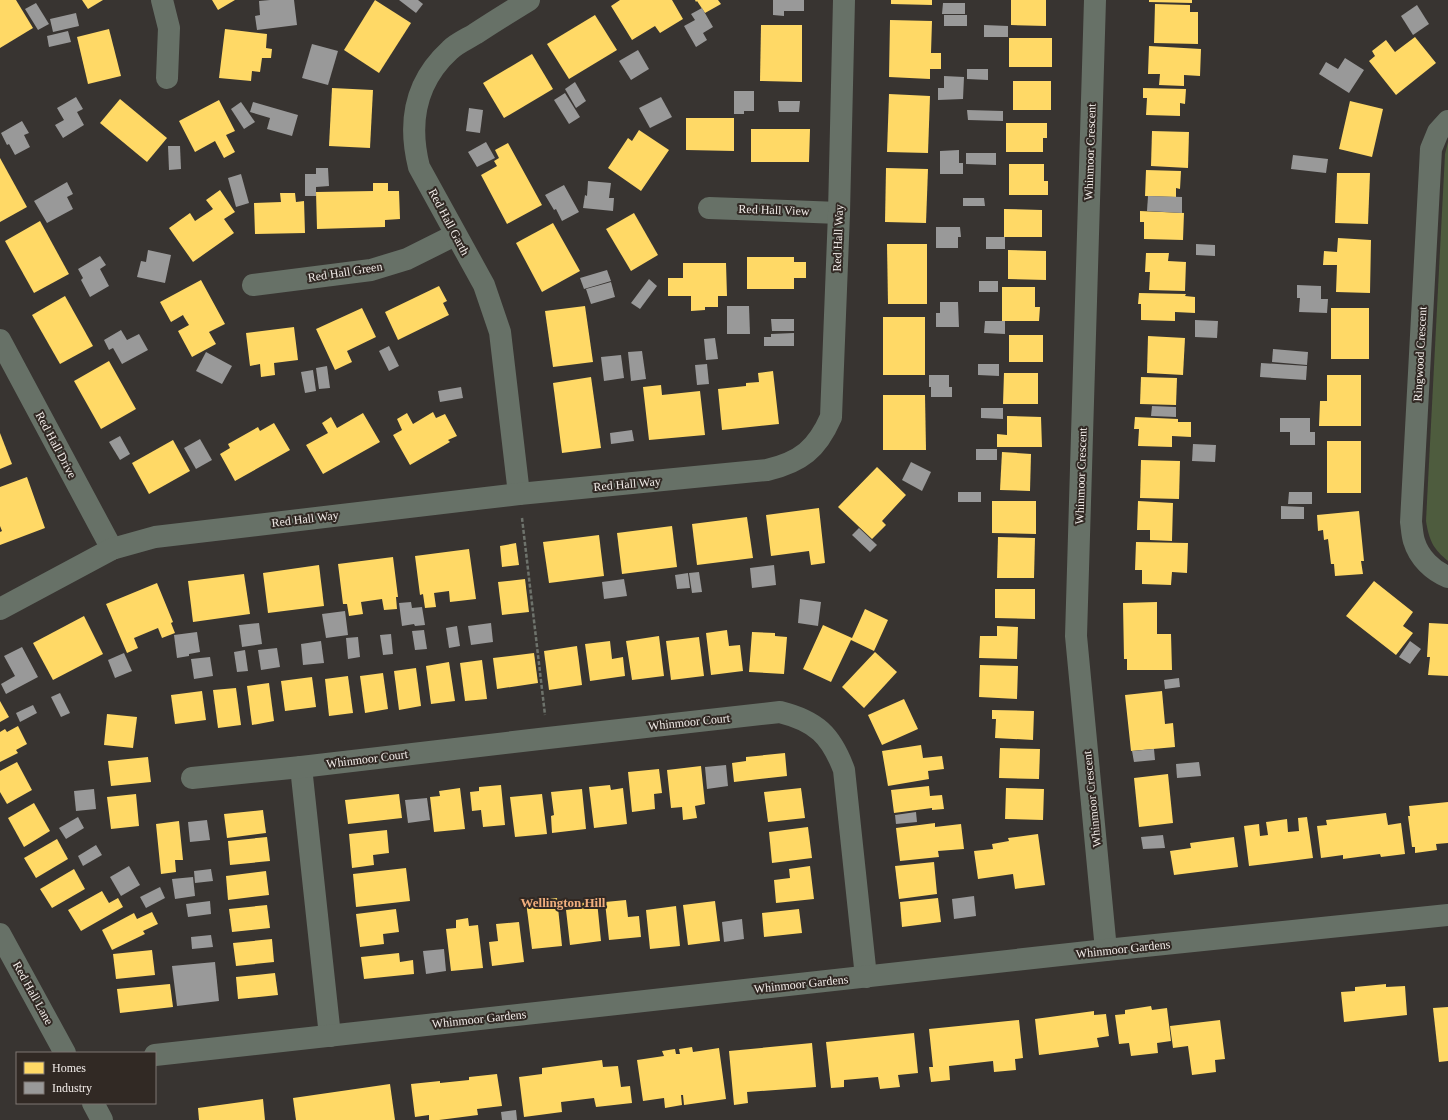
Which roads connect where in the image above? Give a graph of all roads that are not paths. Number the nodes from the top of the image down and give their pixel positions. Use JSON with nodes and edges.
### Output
{"nodes":[{"id":1,"x":162,"y":0,"type":"edge"},
{"id":2,"x":529,"y":0,"type":"edge"},
{"id":3,"x":844,"y":0,"type":"edge"},
{"id":4,"x":1095,"y":0,"type":"edge"},
{"id":5,"x":167,"y":78,"type":"dead end"},
{"id":6,"x":1448,"y":121,"type":"edge"},
{"id":7,"x":709,"y":208,"type":"dead end"},
{"id":8,"x":839,"y":213,"type":"junction"},
{"id":9,"x":456,"y":234,"type":"junction"},
{"id":10,"x":253,"y":285,"type":"dead end"},
{"id":11,"x":0,"y":340,"type":"edge"},
{"id":12,"x":519,"y":494,"type":"junction"},
{"id":13,"x":112,"y":549,"type":"junction"},
{"id":14,"x":1448,"y":577,"type":"edge"},
{"id":15,"x":0,"y":608,"type":"edge"},
{"id":16,"x":300,"y":767,"type":"junction"},
{"id":17,"x":192,"y":778,"type":"dead end"},
{"id":18,"x":1448,"y":915,"type":"edge"},
{"id":19,"x":0,"y":934,"type":"edge"},
{"id":20,"x":1106,"y":950,"type":"junction"},
{"id":21,"x":866,"y":977,"type":"junction"},
{"id":22,"x":330,"y":1036,"type":"junction"},
{"id":23,"x":64,"y":1052,"type":"edge"},
{"id":24,"x":156,"y":1055,"type":"edge"},
{"id":25,"x":94,"y":1104,"type":"edge"},
{"id":26,"x":102,"y":1120,"type":"edge"}],
"edges":[{"from":1,"to":5,"type":"street"},
{"from":2,"to":9,"type":"street","name":"Red Hall Garth"},
{"from":3,"to":8,"type":"street","name":"Red Hall Way"},
{"from":4,"to":20,"type":"street","name":"Whinmoor Crescent"},
{"from":6,"to":14,"type":"street","name":"Ringwood Crescent"},
{"from":7,"to":8,"type":"street","name":"Red Hall View"},
{"from":8,"to":12,"type":"street","name":"Red Hall Way"},
{"from":9,"to":10,"type":"street","name":"Red Hall Green"},
{"from":9,"to":12,"type":"street","name":"Red Hall Garth"},
{"from":11,"to":13,"type":"street","name":"Red Hall Drive"},
{"from":12,"to":13,"type":"street","name":"Red Hall Way"},
{"from":13,"to":15,"type":"street","name":"Red Hall Way"},
{"from":16,"to":17,"type":"street","name":"Whinmoor Court"},
{"from":16,"to":21,"type":"street","name":"Whinmoor Court"},
{"from":16,"to":22,"type":"street"},
{"from":18,"to":20,"type":"street","name":"Whinmoor Gardens"},
{"from":19,"to":23,"type":"street","name":"Red Hall Lane"},
{"from":20,"to":21,"type":"street","name":"Whinmoor Gardens"},
{"from":21,"to":22,"type":"street","name":"Whinmoor Gardens"},
{"from":22,"to":24,"type":"street","name":"Whinmoor Gardens"},
{"from":25,"to":26,"type":"street"}]}
